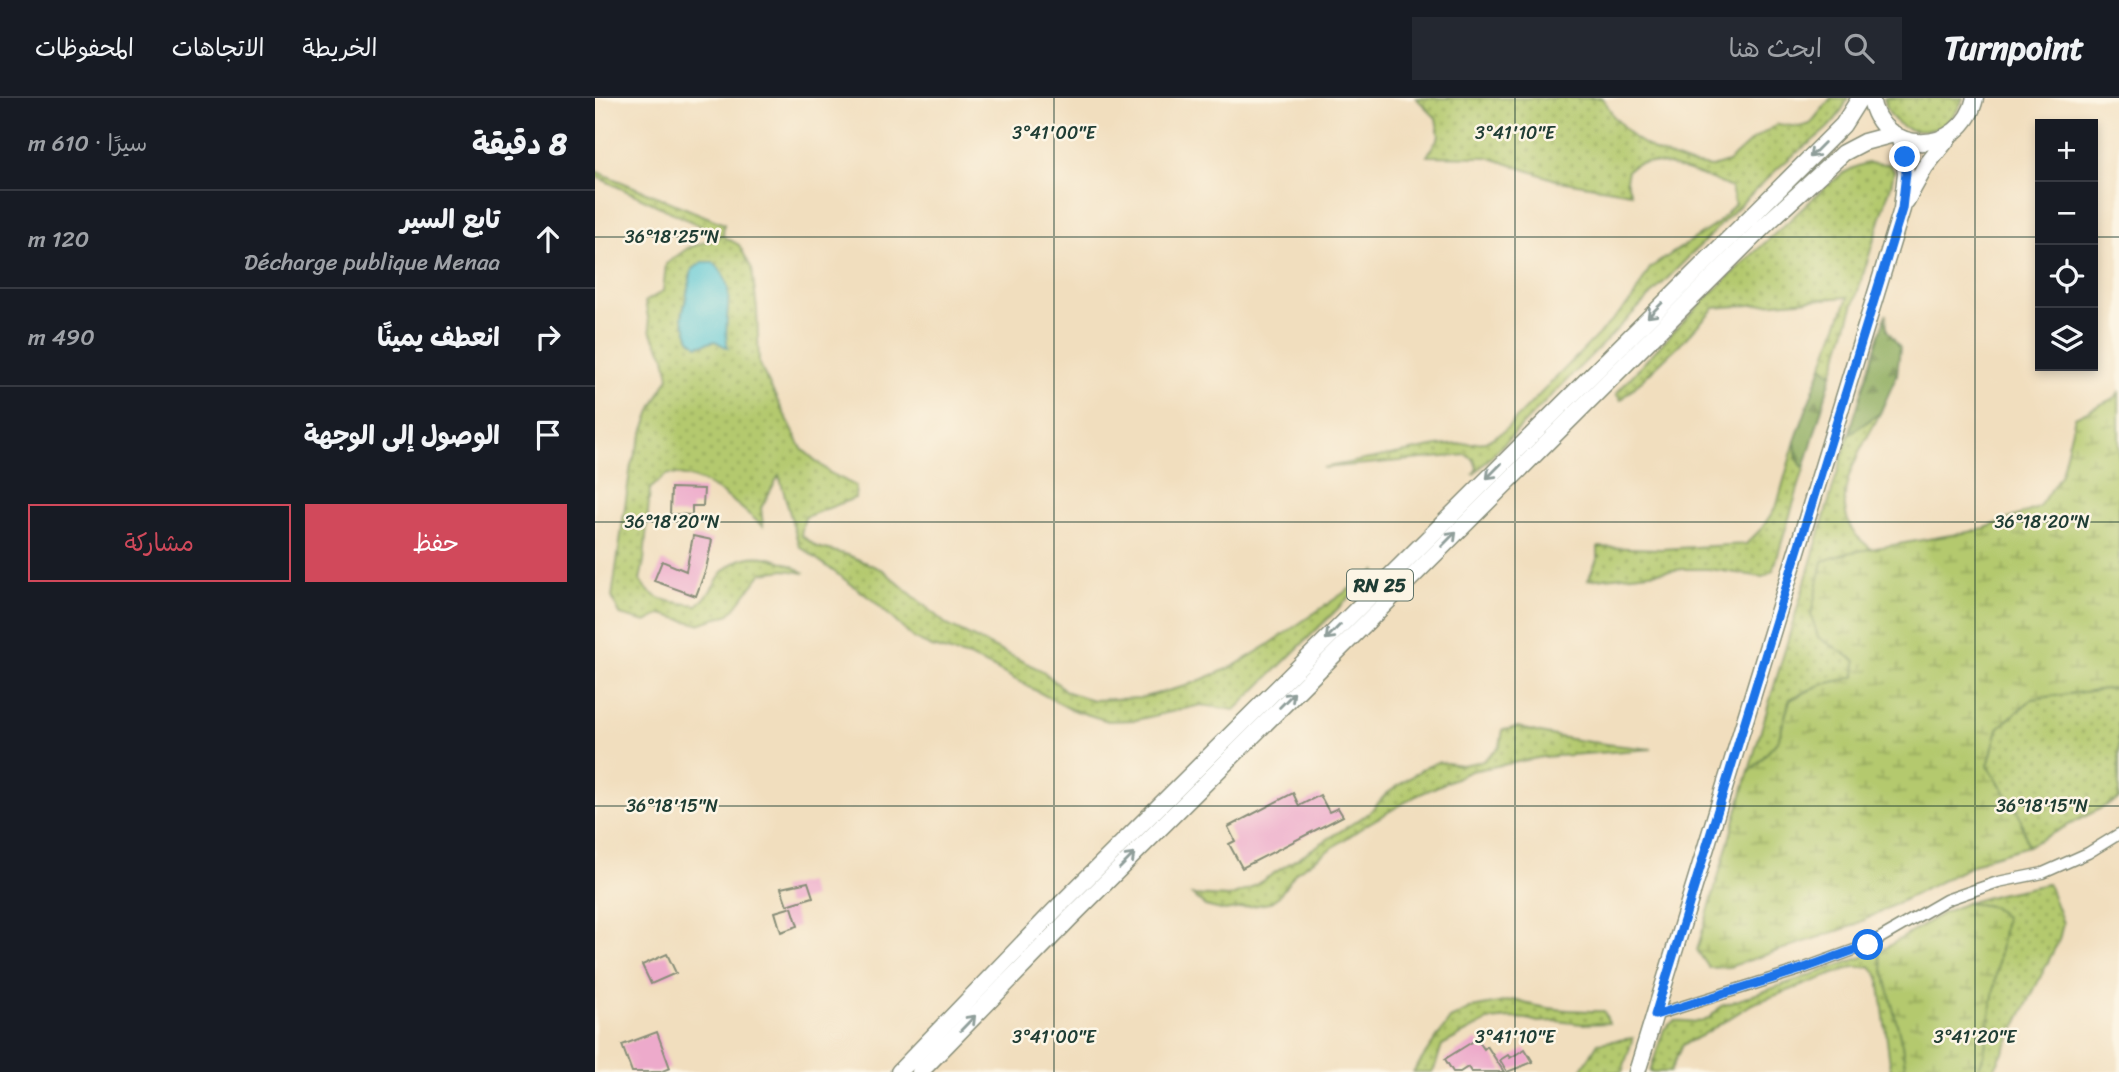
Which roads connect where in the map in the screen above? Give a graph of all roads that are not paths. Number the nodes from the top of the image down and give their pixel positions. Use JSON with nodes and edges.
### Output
{"nodes":[{"id":1,"x":1860,"y":98,"type":"edge"},
{"id":2,"x":1871,"y":98,"type":"edge"},
{"id":3,"x":1975,"y":98,"type":"edge"},
{"id":4,"x":1897,"y":136,"type":"junction"},
{"id":5,"x":1950,"y":136,"type":"junction"},
{"id":6,"x":1902,"y":209,"type":"junction"},
{"id":7,"x":2119,"y":834,"type":"edge"},
{"id":8,"x":1655,"y":1015,"type":"junction"},
{"id":9,"x":899,"y":1072,"type":"edge"},
{"id":10,"x":920,"y":1072,"type":"edge"},
{"id":11,"x":1637,"y":1072,"type":"edge"}],
"edges":[{"from":1,"to":9,"type":"main road","number":"RN 25","one_way":true},
{"from":2,"to":4,"type":"main road"},
{"from":3,"to":5,"type":"main road"},
{"from":4,"to":5,"type":"main road"},
{"from":4,"to":6,"type":"main road"},
{"from":10,"to":4,"type":"main road","number":"RN 25","one_way":true},
{"from":5,"to":6,"type":"main road"},
{"from":6,"to":8,"type":"main road"},
{"from":7,"to":8,"type":"street"},
{"from":8,"to":11,"type":"main road"}]}
